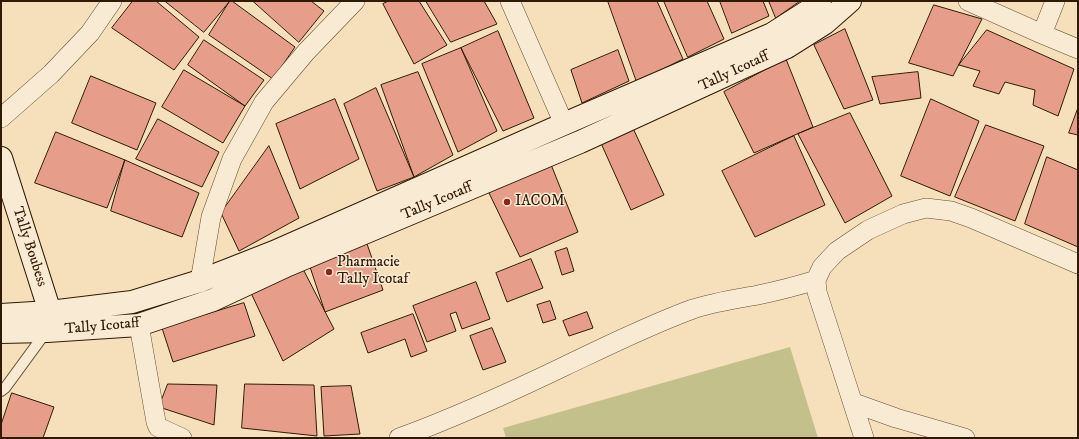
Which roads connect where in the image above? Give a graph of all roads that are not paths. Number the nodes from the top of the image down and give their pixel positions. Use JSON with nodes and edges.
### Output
{"nodes":[{"id":1,"x":112,"y":1,"type":"edge"},
{"id":2,"x":355,"y":1,"type":"edge"},
{"id":3,"x":510,"y":1,"type":"edge"},
{"id":4,"x":820,"y":1,"type":"edge"},
{"id":5,"x":850,"y":1,"type":"edge"},
{"id":6,"x":968,"y":1,"type":"edge"},
{"id":7,"x":1055,"y":1,"type":"edge"},
{"id":8,"x":1042,"y":34,"type":"junction"},
{"id":9,"x":1078,"y":49,"type":"edge"},
{"id":10,"x":1,"y":118,"type":"edge"},
{"id":11,"x":564,"y":124,"type":"junction"},
{"id":12,"x":1,"y":158,"type":"edge"},
{"id":13,"x":1078,"y":264,"type":"edge"},
{"id":14,"x":816,"y":280,"type":"junction"},
{"id":15,"x":200,"y":281,"type":"junction"},
{"id":16,"x":1,"y":315,"type":"edge"},
{"id":17,"x":48,"y":322,"type":"junction"},
{"id":18,"x":139,"y":325,"type":"junction"},
{"id":19,"x":1,"y":332,"type":"edge"},
{"id":20,"x":1,"y":391,"type":"edge"},
{"id":21,"x":854,"y":403,"type":"junction"},
{"id":22,"x":182,"y":438,"type":"edge"},
{"id":23,"x":399,"y":438,"type":"edge"},
{"id":24,"x":864,"y":438,"type":"edge"},
{"id":25,"x":965,"y":438,"type":"edge"}],
"edges":[{"from":1,"to":10,"type":"street"},
{"from":2,"to":15,"type":"street"},
{"from":3,"to":11,"type":"street"},
{"from":4,"to":11,"type":"street","name":"Tally Icotaff"},
{"from":5,"to":18,"type":"street","name":"Tally Icotaff"},
{"from":6,"to":8,"type":"street"},
{"from":7,"to":8,"type":"street"},
{"from":8,"to":9,"type":"street"},
{"from":11,"to":15,"type":"street","name":"Tally Icotaff"},
{"from":12,"to":17,"type":"street","name":"Tally Boubess"},
{"from":13,"to":14,"type":"street"},
{"from":14,"to":21,"type":"street"},
{"from":14,"to":23,"type":"street"},
{"from":15,"to":17,"type":"street","name":"Tally Icotaff"},
{"from":16,"to":17,"type":"street","name":"Tally Icotaff"},
{"from":17,"to":18,"type":"street","name":"Tally Icotaff"},
{"from":17,"to":19,"type":"street","name":"Tally Icotaff"},
{"from":17,"to":20,"type":"lane"},
{"from":18,"to":22,"type":"street"},
{"from":21,"to":24,"type":"street"},
{"from":21,"to":25,"type":"street"}]}
